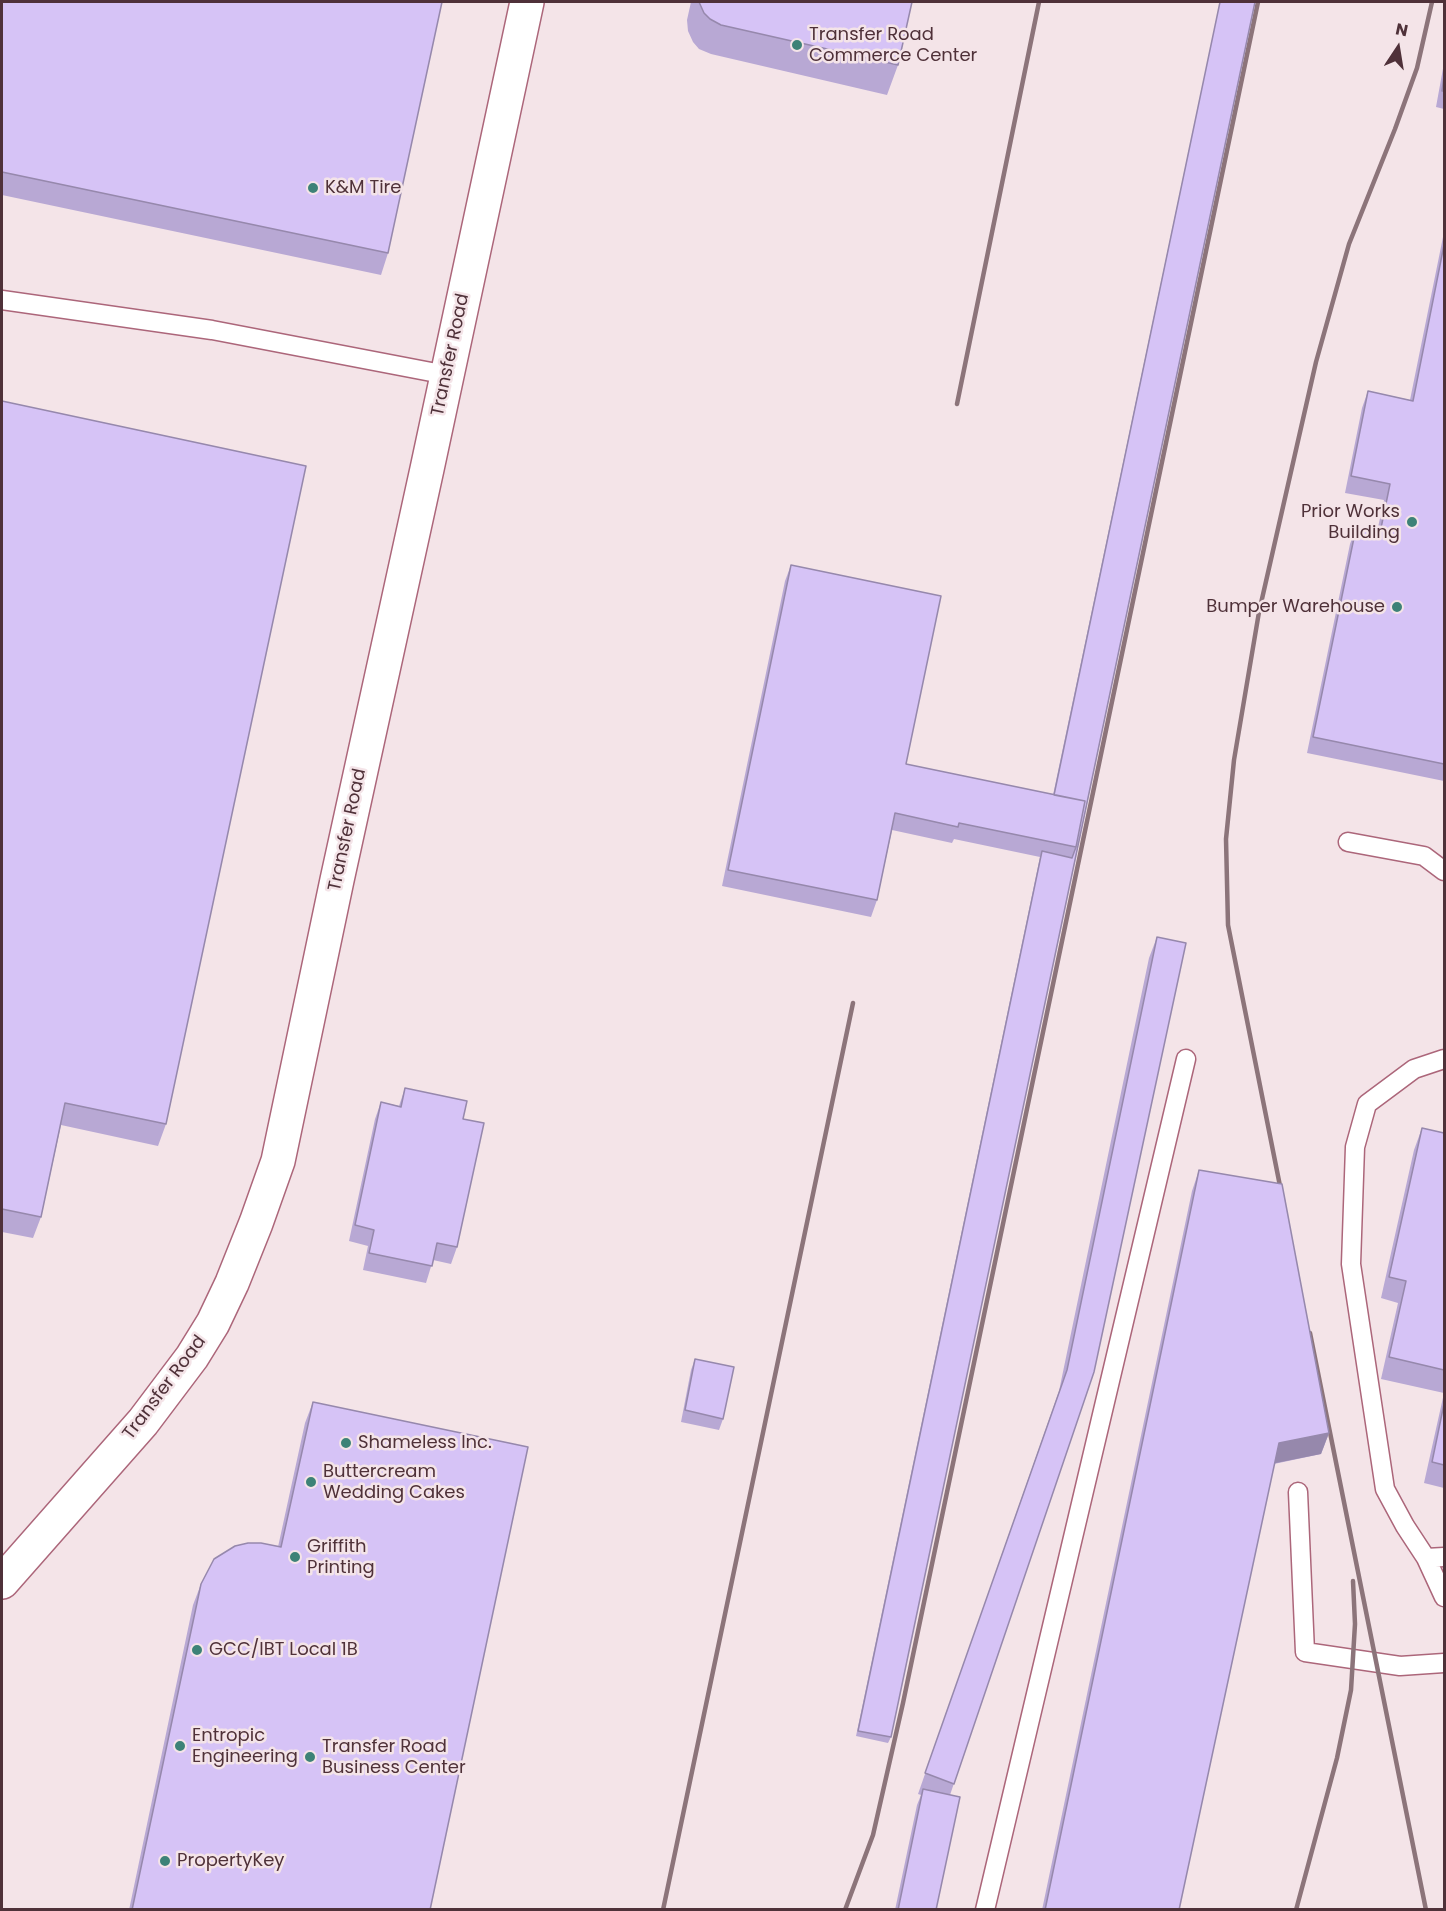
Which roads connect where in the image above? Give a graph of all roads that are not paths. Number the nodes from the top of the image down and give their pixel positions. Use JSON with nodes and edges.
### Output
{"nodes":[{"id":1,"x":527,"y":2,"type":"edge"},
{"id":2,"x":2,"y":300,"type":"edge"},
{"id":3,"x":447,"y":375,"type":"junction"},
{"id":4,"x":1348,"y":842,"type":"dead end"},
{"id":5,"x":1444,"y":871,"type":"edge"},
{"id":6,"x":1186,"y":1059,"type":"dead end"},
{"id":7,"x":1444,"y":1059,"type":"edge"},
{"id":8,"x":1298,"y":1492,"type":"dead end"},
{"id":9,"x":1444,"y":1557,"type":"edge"},
{"id":10,"x":1426,"y":1558,"type":"junction"},
{"id":11,"x":2,"y":1582,"type":"edge"},
{"id":12,"x":1444,"y":1597,"type":"edge"},
{"id":13,"x":1444,"y":1663,"type":"edge"},
{"id":14,"x":985,"y":1910,"type":"edge"}],
"edges":[{"from":1,"to":3,"type":"main road","name":"Transfer Road"},
{"from":2,"to":3,"type":"lane"},
{"from":3,"to":11,"type":"main road","name":"Transfer Road"},
{"from":4,"to":5,"type":"lane"},
{"from":6,"to":14,"type":"lane"},
{"from":7,"to":10,"type":"lane"},
{"from":8,"to":13,"type":"lane"},
{"from":9,"to":10,"type":"lane"},
{"from":10,"to":12,"type":"lane"}]}
